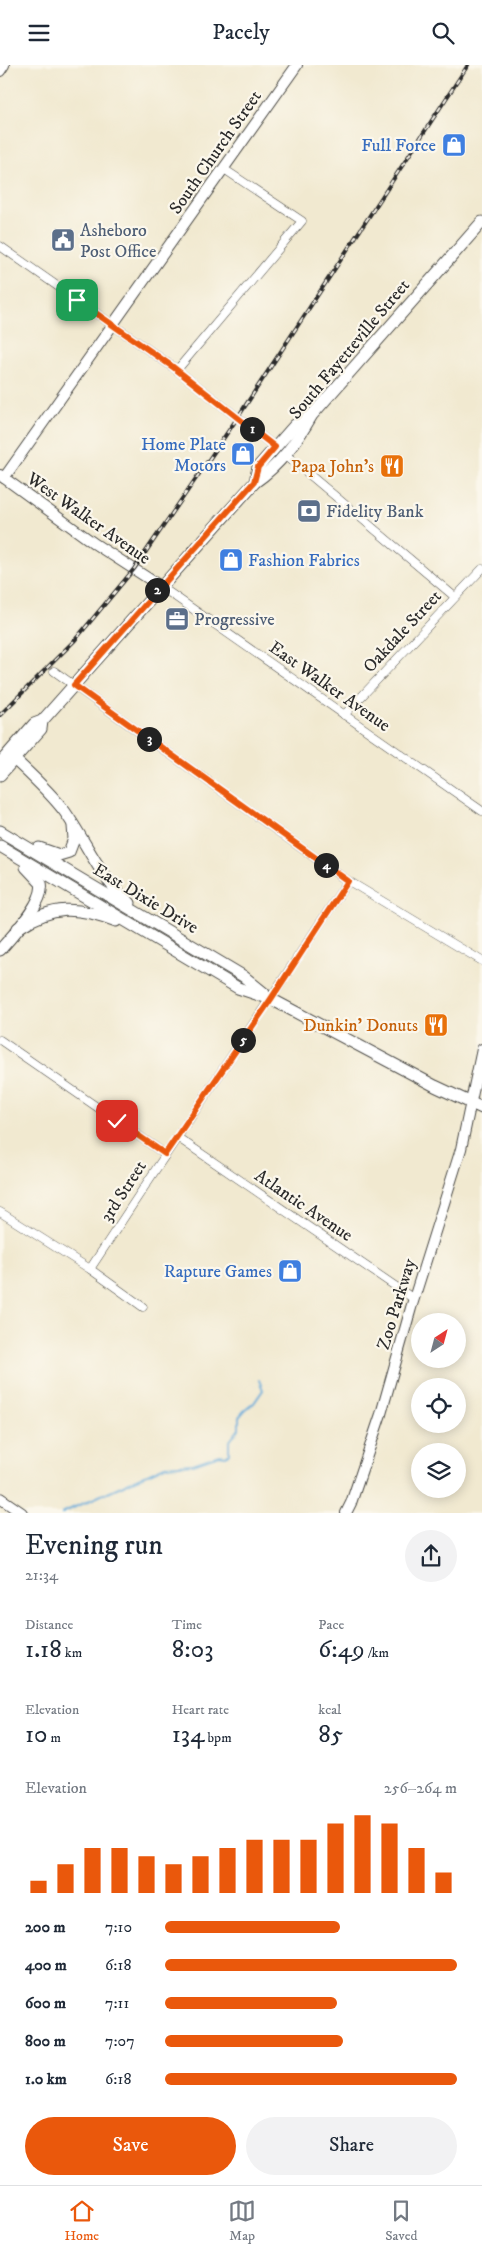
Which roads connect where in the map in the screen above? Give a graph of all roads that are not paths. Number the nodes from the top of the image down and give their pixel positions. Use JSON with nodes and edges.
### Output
{"nodes":[{"id":1,"x":4,"y":65,"type":"edge"},
{"id":2,"x":297,"y":65,"type":"edge"},
{"id":3,"x":0,"y":71,"type":"edge"},
{"id":4,"x":224,"y":169,"type":"junction"},
{"id":5,"x":482,"y":222,"type":"edge"},
{"id":6,"x":0,"y":246,"type":"edge"},
{"id":7,"x":114,"y":325,"type":"junction"},
{"id":8,"x":177,"y":370,"type":"junction"},
{"id":9,"x":307,"y":418,"type":"junction"},
{"id":10,"x":275,"y":447,"type":"junction"},
{"id":11,"x":285,"y":454,"type":"junction"},
{"id":12,"x":2,"y":477,"type":"edge"},
{"id":13,"x":259,"y":479,"type":"junction"},
{"id":14,"x":482,"y":569,"type":"edge"},
{"id":15,"x":160,"y":586,"type":"junction"},
{"id":16,"x":455,"y":597,"type":"junction"},
{"id":17,"x":54,"y":671,"type":"dead end"},
{"id":18,"x":74,"y":685,"type":"junction"},
{"id":19,"x":344,"y":715,"type":"junction"},
{"id":20,"x":42,"y":721,"type":"junction"},
{"id":21,"x":14,"y":759,"type":"junction"},
{"id":22,"x":0,"y":763,"type":"edge"},
{"id":23,"x":0,"y":775,"type":"edge"},
{"id":24,"x":482,"y":811,"type":"edge"},
{"id":25,"x":72,"y":823,"type":"junction"},
{"id":26,"x":0,"y":831,"type":"edge"},
{"id":27,"x":18,"y":842,"type":"junction"},
{"id":28,"x":2,"y":847,"type":"edge"},
{"id":29,"x":348,"y":881,"type":"junction"},
{"id":30,"x":143,"y":917,"type":"junction"},
{"id":31,"x":18,"y":929,"type":"junction"},
{"id":32,"x":143,"y":931,"type":"junction"},
{"id":33,"x":0,"y":950,"type":"edge"},
{"id":34,"x":482,"y":961,"type":"edge"},
{"id":35,"x":271,"y":999,"type":"junction"},
{"id":36,"x":0,"y":1040,"type":"edge"},
{"id":37,"x":482,"y":1049,"type":"edge"},
{"id":38,"x":477,"y":1105,"type":"edge"},
{"id":39,"x":176,"y":1137,"type":"junction"},
{"id":40,"x":165,"y":1154,"type":"junction"},
{"id":41,"x":0,"y":1212,"type":"edge"},
{"id":42,"x":90,"y":1269,"type":"junction"},
{"id":43,"x":414,"y":1299,"type":"junction"},
{"id":44,"x":143,"y":1307,"type":"dead end"},
{"id":45,"x":0,"y":1498,"type":"edge"},
{"id":46,"x":22,"y":1513,"type":"edge"},
{"id":47,"x":346,"y":1513,"type":"edge"}],
"edges":[{"from":1,"to":3,"type":"street"},
{"from":2,"to":4,"type":"street","name":"South Church Street"},
{"from":4,"to":7,"type":"street","name":"South Church Street"},
{"from":4,"to":8,"type":"street"},
{"from":5,"to":9,"type":"main road","name":"South Fayetteville Street"},
{"from":6,"to":7,"type":"street"},
{"from":7,"to":8,"type":"street"},
{"from":7,"to":12,"type":"street","name":"South Church Street"},
{"from":8,"to":10,"type":"street"},
{"from":9,"to":10,"type":"main road"},
{"from":9,"to":11,"type":"main road","name":"South Fayetteville Street"},
{"from":10,"to":13,"type":"main road"},
{"from":11,"to":13,"type":"main road","name":"South Fayetteville Street"},
{"from":11,"to":16,"type":"street"},
{"from":12,"to":15,"type":"street","name":"West Walker Avenue"},
{"from":13,"to":15,"type":"main road","name":"South Fayetteville Street"},
{"from":14,"to":16,"type":"street","name":"Oakdale Street"},
{"from":15,"to":18,"type":"main road","name":"South Fayetteville Street"},
{"from":15,"to":19,"type":"street","name":"East Walker Avenue"},
{"from":16,"to":19,"type":"street","name":"Oakdale Street"},
{"from":17,"to":18,"type":"street"},
{"from":18,"to":20,"type":"main road","name":"South Fayetteville Street"},
{"from":18,"to":29,"type":"street"},
{"from":19,"to":24,"type":"street","name":"East Walker Avenue"},
{"from":20,"to":21,"type":"main road","name":"South Fayetteville Street"},
{"from":20,"to":22,"type":"main road","name":"South Fayetteville Street"},
{"from":21,"to":23,"type":"main road","name":"South Fayetteville Street"},
{"from":21,"to":25,"type":"main road"},
{"from":25,"to":27,"type":"main road"},
{"from":25,"to":30,"type":"main road"},
{"from":26,"to":27,"type":"main road","name":"East Dixie Drive"},
{"from":27,"to":30,"type":"main road","name":"East Dixie Drive"},
{"from":28,"to":31,"type":"main road"},
{"from":28,"to":32,"type":"main road","name":"East Dixie Drive"},
{"from":29,"to":34,"type":"street"},
{"from":29,"to":35,"type":"street","name":"3rd Street"},
{"from":30,"to":35,"type":"main road","name":"East Dixie Drive"},
{"from":31,"to":32,"type":"main road"},
{"from":31,"to":33,"type":"main road"},
{"from":32,"to":35,"type":"main road","name":"East Dixie Drive"},
{"from":35,"to":38,"type":"main road","name":"East Dixie Drive"},
{"from":35,"to":39,"type":"street","name":"3rd Street"},
{"from":36,"to":40,"type":"street"},
{"from":37,"to":38,"type":"street","name":"Zoo Parkway"},
{"from":38,"to":43,"type":"street","name":"Zoo Parkway"},
{"from":39,"to":40,"type":"street","name":"3rd Street"},
{"from":39,"to":43,"type":"street","name":"Atlantic Avenue"},
{"from":40,"to":42,"type":"street","name":"3rd Street"},
{"from":41,"to":42,"type":"street"},
{"from":42,"to":44,"type":"street"},
{"from":43,"to":47,"type":"street","name":"Zoo Parkway"},
{"from":45,"to":46,"type":"street"}]}
